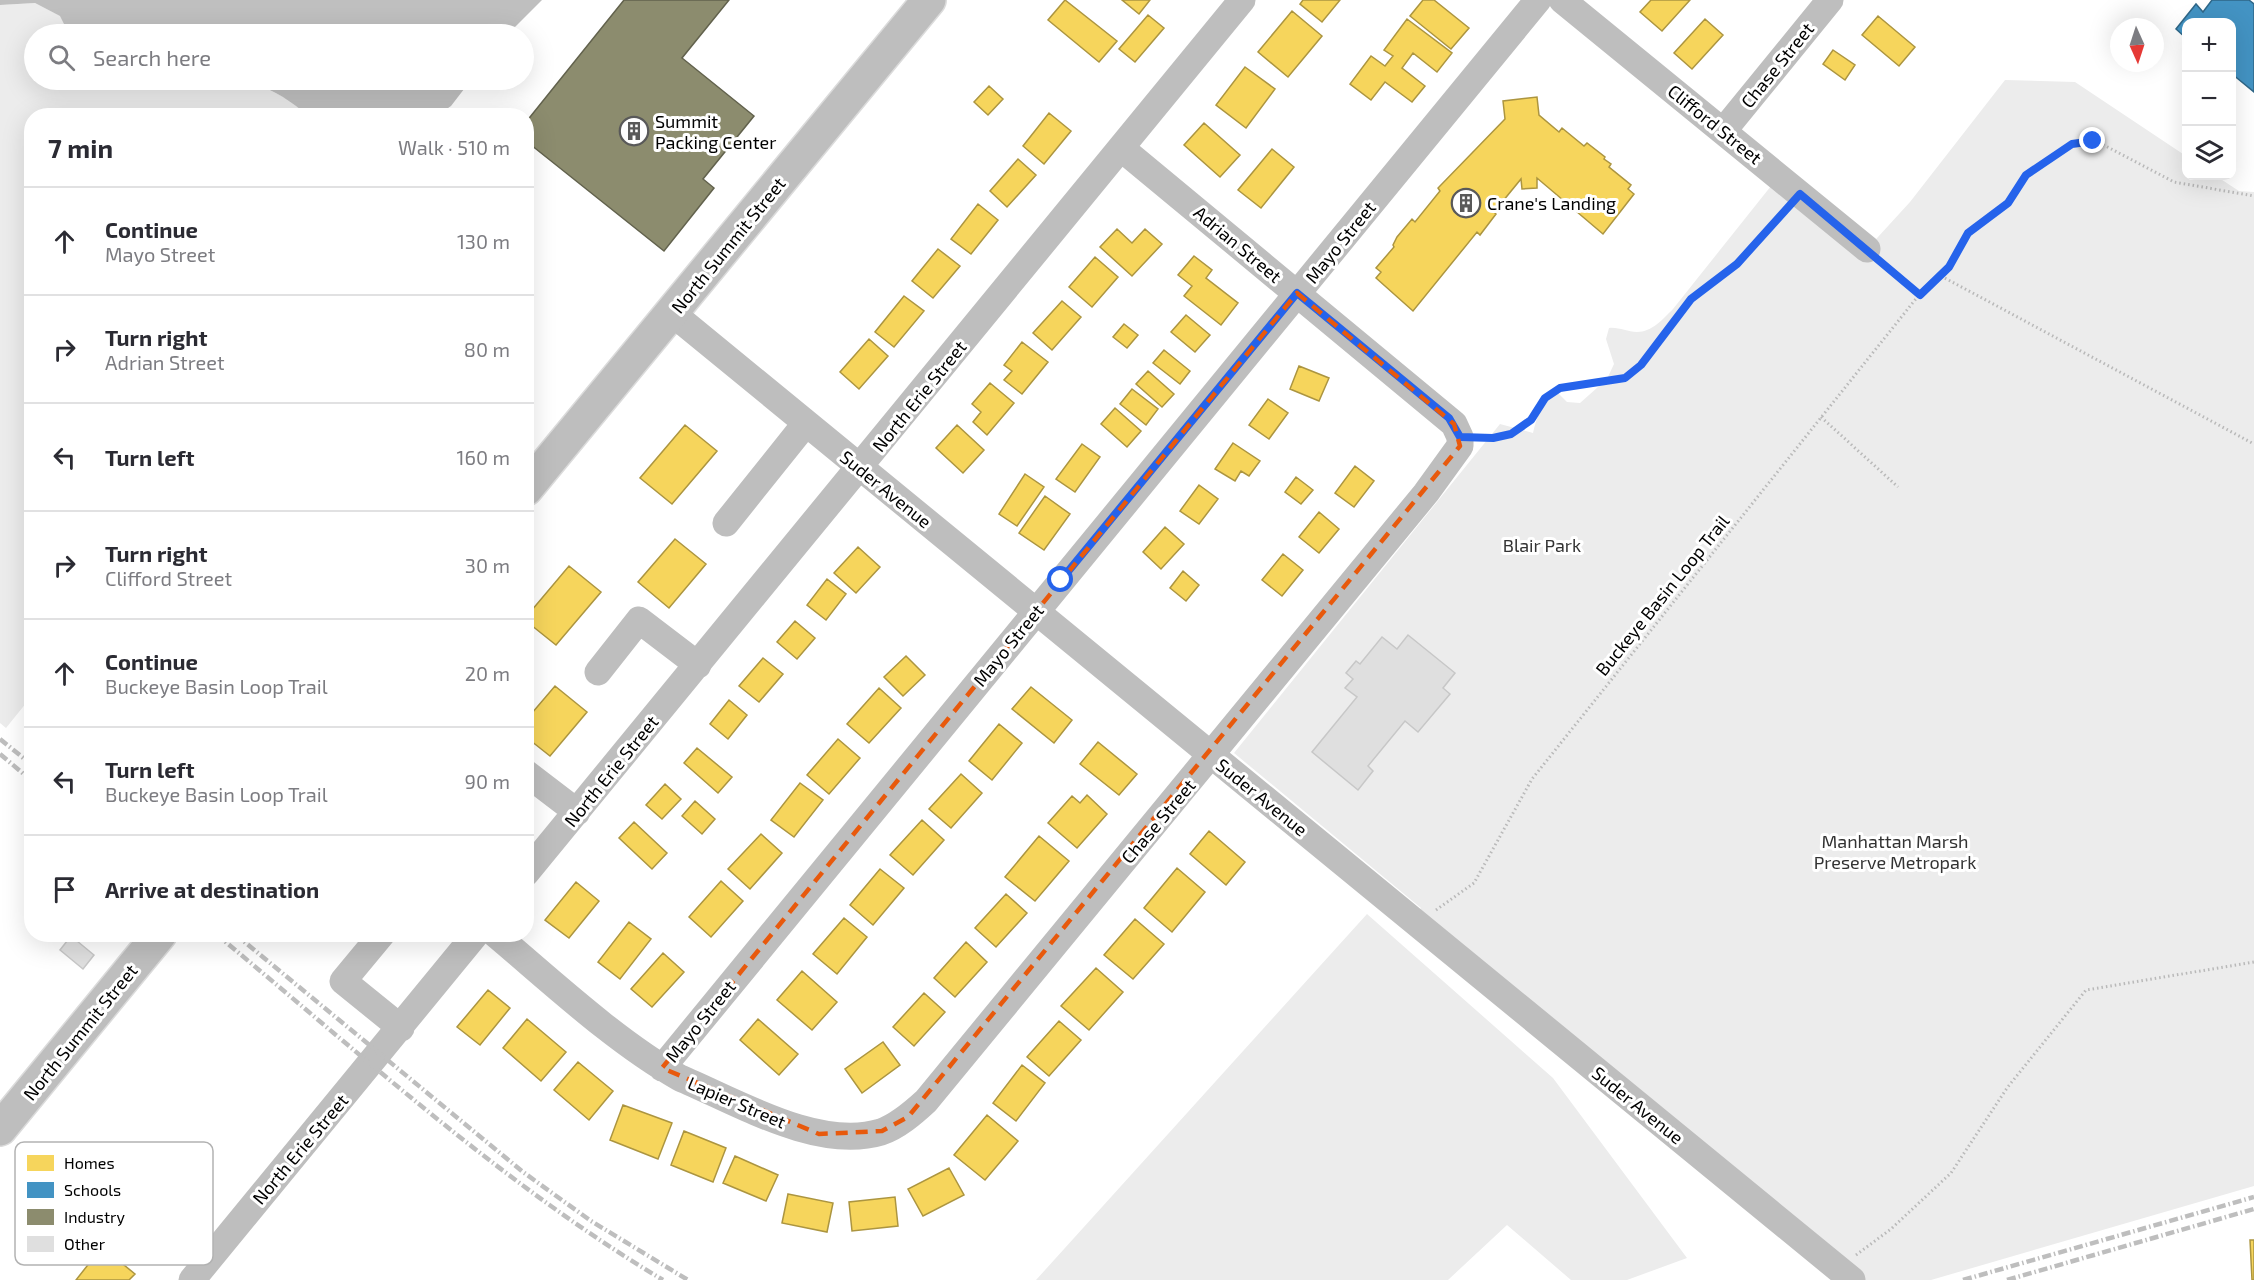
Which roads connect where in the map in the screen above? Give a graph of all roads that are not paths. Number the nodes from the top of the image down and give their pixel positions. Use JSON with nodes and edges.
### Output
{"nodes":[{"id":1,"x":929,"y":0,"type":"edge"},
{"id":2,"x":1242,"y":0,"type":"edge"},
{"id":3,"x":1538,"y":0,"type":"edge"},
{"id":4,"x":1562,"y":0,"type":"edge"},
{"id":5,"x":1817,"y":4,"type":"edge"},
{"id":6,"x":1724,"y":130,"type":"junction"},
{"id":7,"x":1121,"y":148,"type":"junction"},
{"id":8,"x":1867,"y":249,"type":"road end"},
{"id":9,"x":1297,"y":293,"type":"junction"},
{"id":10,"x":672,"y":313,"type":"junction"},
{"id":11,"x":806,"y":423,"type":"junction"},
{"id":12,"x":1460,"y":437,"type":"joint"},
{"id":13,"x":861,"y":468,"type":"junction"},
{"id":14,"x":534,"y":479,"type":"edge"},
{"id":15,"x":726,"y":522,"type":"dead end"},
{"id":16,"x":1035,"y":611,"type":"junction"},
{"id":17,"x":698,"y":665,"type":"junction"},
{"id":18,"x":598,"y":672,"type":"dead end"},
{"id":19,"x":1212,"y":756,"type":"junction"},
{"id":20,"x":534,"y":779,"type":"edge"},
{"id":21,"x":577,"y":812,"type":"junction"},
{"id":22,"x":534,"y":863,"type":"edge"},
{"id":23,"x":153,"y":942,"type":"edge"},
{"id":24,"x":375,"y":942,"type":"edge"},
{"id":25,"x":470,"y":942,"type":"edge"},
{"id":26,"x":505,"y":942,"type":"edge"},
{"id":27,"x":401,"y":1028,"type":"junction"},
{"id":28,"x":662,"y":1068,"type":"junction"},
{"id":29,"x":0,"y":1129,"type":"edge"},
{"id":30,"x":882,"y":1131,"type":"joint"},
{"id":31,"x":213,"y":1255,"type":"edge"},
{"id":32,"x":204,"y":1265,"type":"edge"},
{"id":33,"x":1853,"y":1268,"type":"edge"},
{"id":34,"x":192,"y":1280,"type":"edge"}],
"edges":[{"from":1,"to":10,"type":"main road","name":"North Summit Street"},
{"from":2,"to":7,"type":"street","name":"North Erie Street"},
{"from":3,"to":9,"type":"street","name":"Mayo Street"},
{"from":4,"to":6,"type":"street","name":"Clifford Street"},
{"from":5,"to":6,"type":"street","name":"Chase Street"},
{"from":6,"to":8,"type":"street","name":"Clifford Street"},
{"from":7,"to":9,"type":"street","name":"Adrian Street"},
{"from":7,"to":13,"type":"street","name":"North Erie Street"},
{"from":9,"to":12,"type":"street","name":"Adrian Street"},
{"from":9,"to":16,"type":"street","name":"Mayo Street"},
{"from":10,"to":11,"type":"street","name":"Suder Avenue"},
{"from":10,"to":14,"type":"main road","name":"North Summit Street"},
{"from":11,"to":13,"type":"street","name":"Suder Avenue"},
{"from":11,"to":15,"type":"street"},
{"from":12,"to":19,"type":"street","name":"Chase Street"},
{"from":13,"to":16,"type":"street","name":"Suder Avenue"},
{"from":13,"to":17,"type":"street","name":"North Erie Street"},
{"from":16,"to":19,"type":"street","name":"Suder Avenue"},
{"from":16,"to":28,"type":"street","name":"Mayo Street"},
{"from":17,"to":18,"type":"street"},
{"from":17,"to":21,"type":"street","name":"North Erie Street"},
{"from":19,"to":30,"type":"street","name":"Chase Street"},
{"from":19,"to":33,"type":"street","name":"Suder Avenue"},
{"from":20,"to":21,"type":"street"},
{"from":21,"to":22,"type":"street","name":"North Erie Street"},
{"from":23,"to":29,"type":"main road","name":"North Summit Street"},
{"from":24,"to":27,"type":"street"},
{"from":25,"to":27,"type":"street","name":"North Erie Street"},
{"from":26,"to":28,"type":"street","name":"Lapier Street"},
{"from":27,"to":31,"type":"street","name":"North Erie Street"},
{"from":28,"to":30,"type":"street","name":"Lapier Street"},
{"from":32,"to":34,"type":"street","name":"North Erie Street"}]}
